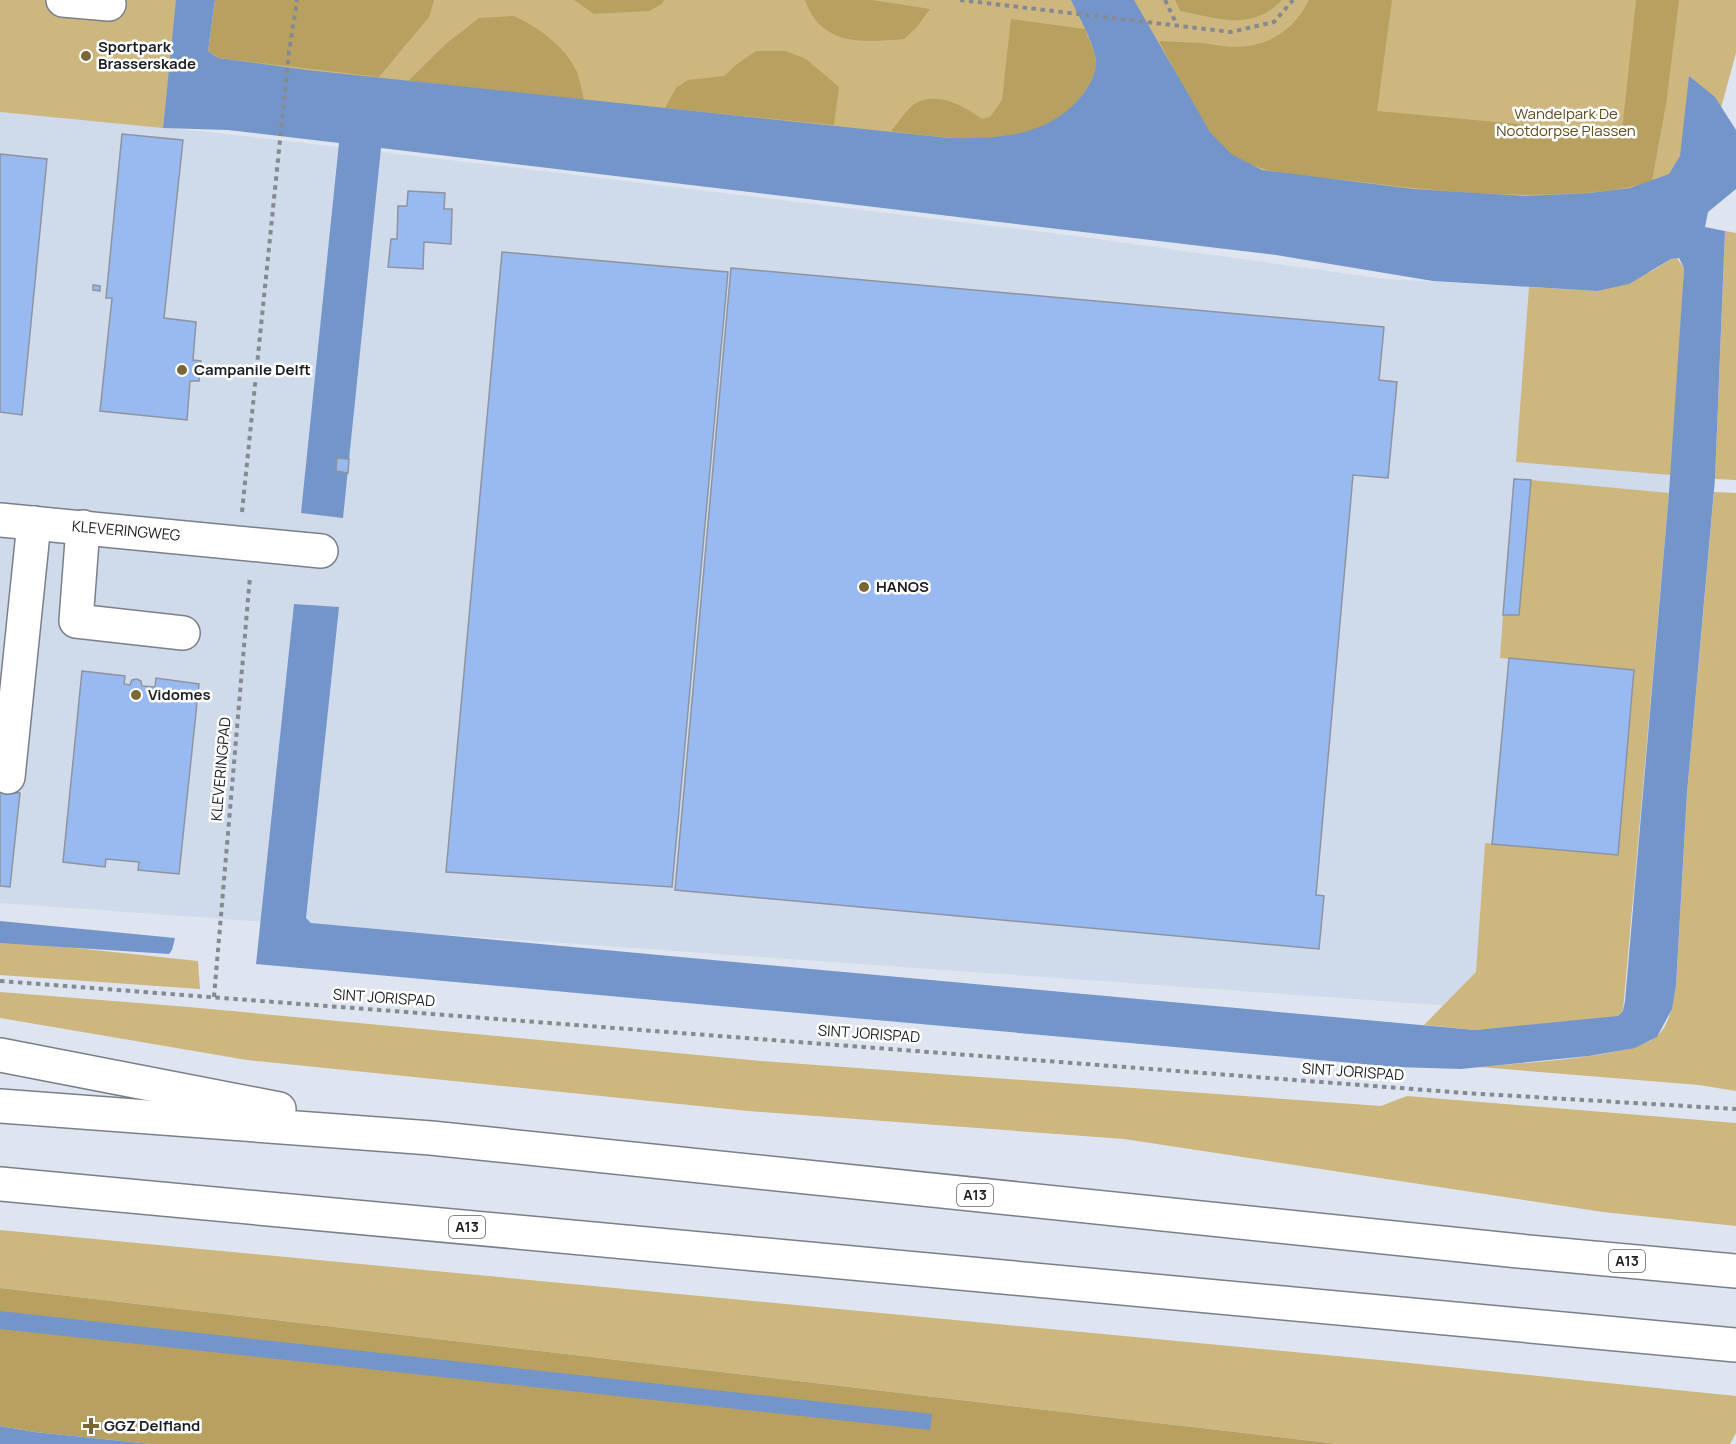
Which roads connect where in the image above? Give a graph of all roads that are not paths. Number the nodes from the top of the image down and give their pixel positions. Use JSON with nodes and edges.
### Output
{"nodes":[{"id":1,"x":63,"y":0,"type":"edge"},
{"id":2,"x":109,"y":4,"type":"dead end"},
{"id":3,"x":0,"y":520,"type":"edge"},
{"id":4,"x":34,"y":523,"type":"junction"},
{"id":5,"x":83,"y":528,"type":"junction"},
{"id":6,"x":321,"y":550,"type":"dead end"},
{"id":7,"x":12,"y":615,"type":"edge"},
{"id":8,"x":183,"y":633,"type":"dead end"},
{"id":9,"x":8,"y":777,"type":"dead end"},
{"id":10,"x":0,"y":1055,"type":"edge"},
{"id":11,"x":0,"y":1106,"type":"edge"},
{"id":12,"x":431,"y":1138,"type":"junction"},
{"id":13,"x":0,"y":1184,"type":"edge"},
{"id":14,"x":1736,"y":1271,"type":"edge"},
{"id":15,"x":1736,"y":1345,"type":"edge"}],
"edges":[{"from":1,"to":2,"type":"main road"},
{"from":3,"to":4,"type":"main road","name":"KLEVERINGWEG"},
{"from":4,"to":5,"type":"main road","name":"KLEVERINGWEG"},
{"from":4,"to":7,"type":"main road"},
{"from":5,"to":6,"type":"main road","name":"KLEVERINGWEG"},
{"from":5,"to":8,"type":"main road"},
{"from":7,"to":9,"type":"main road"},
{"from":10,"to":12,"type":"main road","number":"A13"},
{"from":11,"to":12,"type":"main road","number":"A13"},
{"from":12,"to":14,"type":"main road","number":"A13"},
{"from":13,"to":15,"type":"main road","number":"A13"}]}
